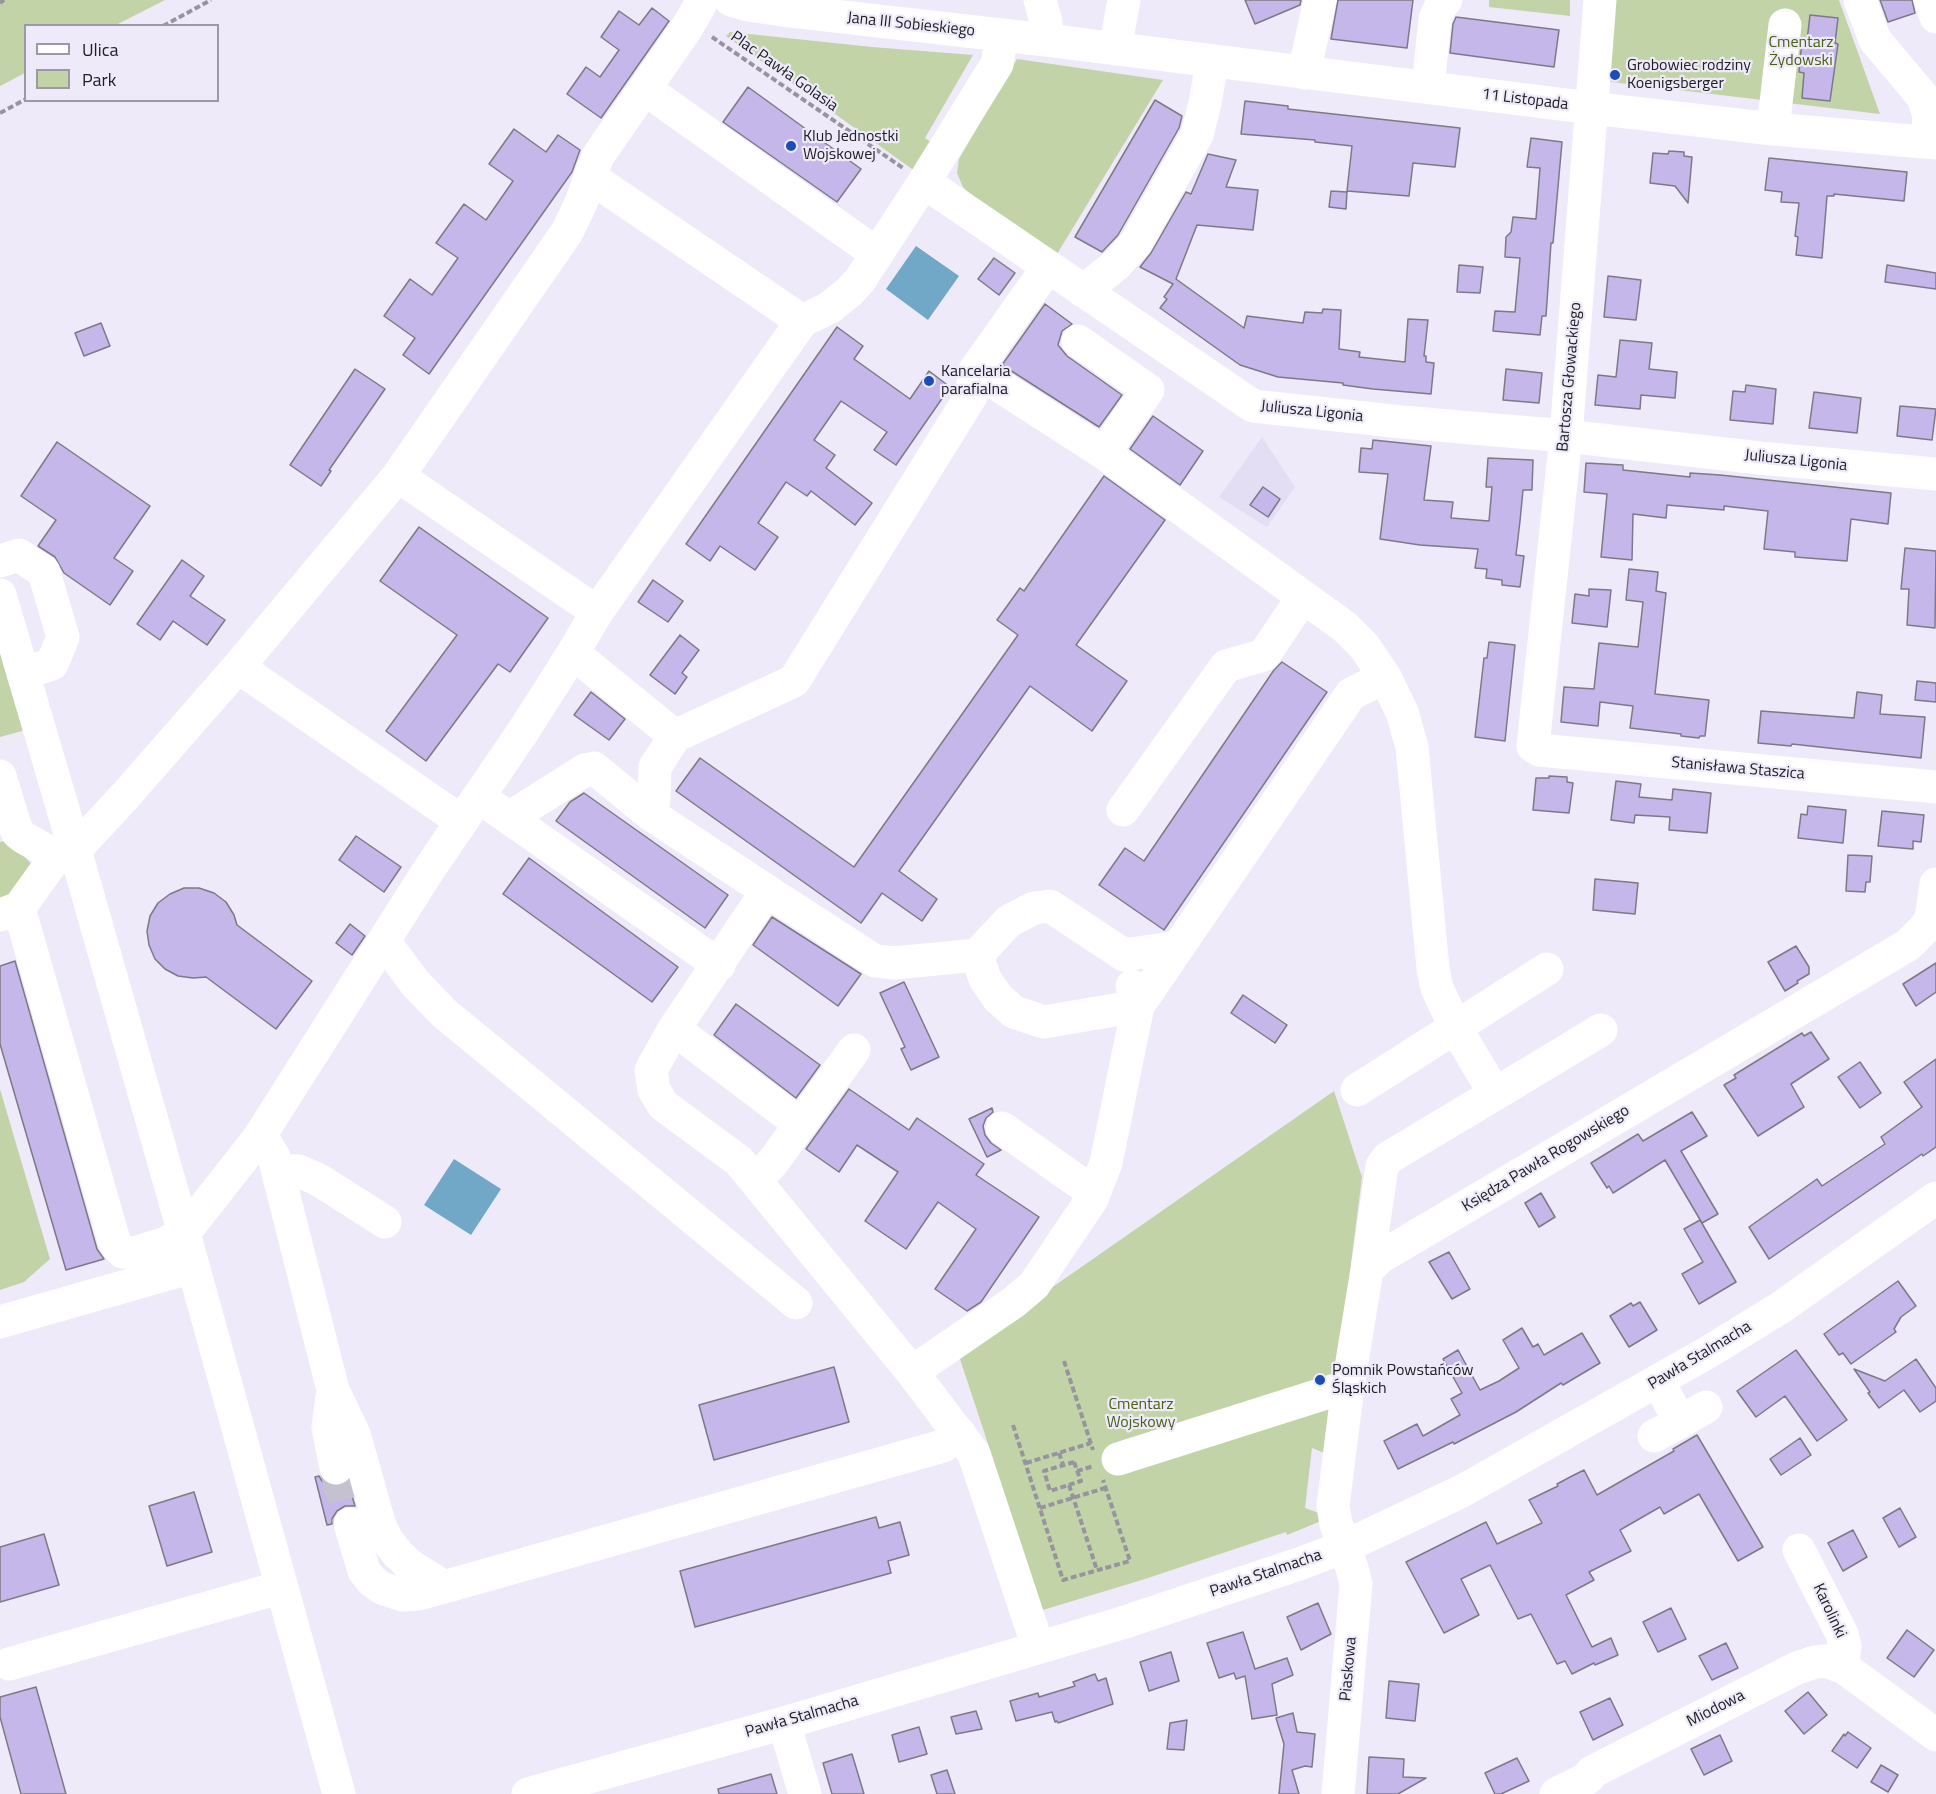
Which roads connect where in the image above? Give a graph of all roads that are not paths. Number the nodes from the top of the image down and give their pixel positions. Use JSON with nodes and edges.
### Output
{"nodes":[{"id":1,"x":731,"y":0,"type":"edge"},
{"id":2,"x":1040,"y":0,"type":"edge"},
{"id":3,"x":1106,"y":0,"type":"edge"},
{"id":4,"x":1124,"y":0,"type":"edge"},
{"id":5,"x":1320,"y":0,"type":"edge"},
{"id":6,"x":1446,"y":0,"type":"edge"},
{"id":7,"x":1600,"y":0,"type":"edge"},
{"id":8,"x":1860,"y":0,"type":"edge"},
{"id":9,"x":1930,"y":0,"type":"edge"},
{"id":10,"x":696,"y":11,"type":"edge"},
{"id":11,"x":1936,"y":17,"type":"edge"},
{"id":12,"x":1785,"y":25,"type":"dead end"},
{"id":13,"x":1002,"y":35,"type":"junction"},
{"id":14,"x":1046,"y":39,"type":"junction"},
{"id":15,"x":1104,"y":47,"type":"junction"},
{"id":16,"x":1212,"y":62,"type":"junction"},
{"id":17,"x":1304,"y":73,"type":"junction"},
{"id":18,"x":1428,"y":87,"type":"junction"},
{"id":19,"x":645,"y":89,"type":"junction"},
{"id":20,"x":1592,"y":108,"type":"junction"},
{"id":21,"x":1773,"y":129,"type":"junction"},
{"id":22,"x":1931,"y":143,"type":"edge"},
{"id":23,"x":590,"y":177,"type":"junction"},
{"id":24,"x":924,"y":183,"type":"junction"},
{"id":25,"x":877,"y":254,"type":"junction"},
{"id":26,"x":1048,"y":267,"type":"junction"},
{"id":27,"x":1083,"y":291,"type":"junction"},
{"id":28,"x":802,"y":321,"type":"junction"},
{"id":29,"x":1078,"y":341,"type":"dead end"},
{"id":30,"x":975,"y":370,"type":"junction"},
{"id":31,"x":1566,"y":436,"type":"junction"},
{"id":32,"x":1104,"y":453,"type":"junction"},
{"id":33,"x":1936,"y":474,"type":"edge"},
{"id":34,"x":398,"y":476,"type":"junction"},
{"id":35,"x":0,"y":561,"type":"edge"},
{"id":36,"x":0,"y":595,"type":"edge"},
{"id":37,"x":1303,"y":597,"type":"junction"},
{"id":38,"x":597,"y":612,"type":"junction"},
{"id":39,"x":573,"y":653,"type":"junction"},
{"id":40,"x":238,"y":667,"type":"junction"},
{"id":41,"x":23,"y":674,"type":"junction"},
{"id":42,"x":1385,"y":677,"type":"junction"},
{"id":43,"x":675,"y":736,"type":"junction"},
{"id":44,"x":1539,"y":750,"type":"joint"},
{"id":45,"x":0,"y":776,"type":"edge"},
{"id":46,"x":1936,"y":787,"type":"edge"},
{"id":47,"x":470,"y":809,"type":"junction"},
{"id":48,"x":1123,"y":810,"type":"dead end"},
{"id":49,"x":650,"y":814,"type":"junction"},
{"id":50,"x":509,"y":818,"type":"junction"},
{"id":51,"x":66,"y":852,"type":"junction"},
{"id":52,"x":1936,"y":884,"type":"edge"},
{"id":53,"x":767,"y":891,"type":"junction"},
{"id":54,"x":9,"y":911,"type":"edge"},
{"id":55,"x":384,"y":941,"type":"junction"},
{"id":56,"x":1178,"y":947,"type":"junction"},
{"id":57,"x":977,"y":954,"type":"junction"},
{"id":58,"x":1124,"y":955,"type":"junction"},
{"id":59,"x":719,"y":965,"type":"junction"},
{"id":60,"x":1547,"y":969,"type":"dead end"},
{"id":61,"x":1138,"y":1006,"type":"junction"},
{"id":62,"x":1455,"y":1028,"type":"junction"},
{"id":63,"x":674,"y":1029,"type":"junction"},
{"id":64,"x":1601,"y":1030,"type":"dead end"},
{"id":65,"x":854,"y":1050,"type":"dead end"},
{"id":66,"x":1357,"y":1090,"type":"dead end"},
{"id":67,"x":1495,"y":1094,"type":"junction"},
{"id":68,"x":800,"y":1124,"type":"junction"},
{"id":69,"x":1002,"y":1128,"type":"dead end"},
{"id":70,"x":258,"y":1139,"type":"junction"},
{"id":71,"x":278,"y":1170,"type":"junction"},
{"id":72,"x":756,"y":1181,"type":"junction"},
{"id":73,"x":1094,"y":1193,"type":"junction"},
{"id":74,"x":1936,"y":1198,"type":"edge"},
{"id":75,"x":384,"y":1222,"type":"dead end"},
{"id":76,"x":184,"y":1233,"type":"junction"},
{"id":77,"x":193,"y":1268,"type":"junction"},
{"id":78,"x":1367,"y":1270,"type":"junction"},
{"id":79,"x":796,"y":1303,"type":"dead end"},
{"id":80,"x":0,"y":1322,"type":"edge"},
{"id":81,"x":912,"y":1372,"type":"junction"},
{"id":82,"x":1658,"y":1381,"type":"junction"},
{"id":83,"x":1348,"y":1386,"type":"junction"},
{"id":84,"x":333,"y":1390,"type":"junction"},
{"id":85,"x":1680,"y":1422,"type":"dead end"},
{"id":86,"x":960,"y":1434,"type":"junction"},
{"id":87,"x":1102,"y":1464,"type":"road end"},
{"id":88,"x":336,"y":1468,"type":"tunnel mouth"},
{"id":89,"x":350,"y":1524,"type":"tunnel mouth"},
{"id":90,"x":1344,"y":1547,"type":"junction"},
{"id":91,"x":1799,"y":1550,"type":"dead end"},
{"id":92,"x":282,"y":1587,"type":"junction"},
{"id":93,"x":444,"y":1587,"type":"junction"},
{"id":94,"x":1038,"y":1647,"type":"junction"},
{"id":95,"x":9,"y":1664,"type":"dead end"},
{"id":96,"x":1843,"y":1667,"type":"junction"},
{"id":97,"x":784,"y":1723,"type":"junction"},
{"id":98,"x":1936,"y":1735,"type":"edge"},
{"id":99,"x":339,"y":1794,"type":"edge"},
{"id":100,"x":528,"y":1794,"type":"edge"},
{"id":101,"x":805,"y":1794,"type":"edge"},
{"id":102,"x":1338,"y":1794,"type":"edge"},
{"id":103,"x":1556,"y":1794,"type":"edge"}],
"edges":[{"from":1,"to":13,"type":"street","name":"Jana III Sobieskiego"},
{"from":2,"to":14,"type":"street"},
{"from":3,"to":15,"type":"street"},
{"from":4,"to":15,"type":"street"},
{"from":5,"to":17,"type":"street"},
{"from":6,"to":18,"type":"street"},
{"from":7,"to":20,"type":"street","name":"Bartosza Głowackiego"},
{"from":8,"to":22,"type":"street"},
{"from":9,"to":11,"type":"street"},
{"from":10,"to":19,"type":"street"},
{"from":12,"to":21,"type":"street"},
{"from":13,"to":14,"type":"street","name":"Jana III Sobieskiego"},
{"from":13,"to":24,"type":"street"},
{"from":14,"to":15,"type":"street","name":"Jana III Sobieskiego"},
{"from":15,"to":16,"type":"street","name":"11 Listopada"},
{"from":16,"to":17,"type":"street","name":"11 Listopada"},
{"from":16,"to":27,"type":"street"},
{"from":17,"to":18,"type":"street","name":"11 Listopada"},
{"from":18,"to":20,"type":"street","name":"11 Listopada"},
{"from":19,"to":23,"type":"street"},
{"from":19,"to":25,"type":"street"},
{"from":20,"to":21,"type":"street","name":"11 Listopada"},
{"from":20,"to":31,"type":"street","name":"Bartosza Głowackiego"},
{"from":21,"to":22,"type":"street","name":"11 Listopada"},
{"from":23,"to":28,"type":"street"},
{"from":23,"to":34,"type":"street"},
{"from":24,"to":25,"type":"street"},
{"from":24,"to":26,"type":"street","name":"Juliusza Ligonia"},
{"from":25,"to":28,"type":"street"},
{"from":26,"to":27,"type":"street","name":"Juliusza Ligonia"},
{"from":26,"to":30,"type":"street"},
{"from":27,"to":31,"type":"street","name":"Juliusza Ligonia"},
{"from":28,"to":38,"type":"street"},
{"from":29,"to":32,"type":"street"},
{"from":30,"to":32,"type":"street"},
{"from":30,"to":43,"type":"street"},
{"from":31,"to":33,"type":"street","name":"Juliusza Ligonia"},
{"from":31,"to":44,"type":"street","name":"Bartosza Głowackiego"},
{"from":32,"to":37,"type":"street"},
{"from":34,"to":38,"type":"street"},
{"from":34,"to":40,"type":"street"},
{"from":35,"to":41,"type":"street"},
{"from":36,"to":41,"type":"street"},
{"from":37,"to":42,"type":"street"},
{"from":37,"to":48,"type":"street"},
{"from":38,"to":39,"type":"street"},
{"from":39,"to":43,"type":"street"},
{"from":39,"to":47,"type":"street"},
{"from":40,"to":47,"type":"street"},
{"from":40,"to":51,"type":"street"},
{"from":41,"to":51,"type":"street"},
{"from":42,"to":56,"type":"street"},
{"from":42,"to":62,"type":"street"},
{"from":43,"to":49,"type":"street"},
{"from":44,"to":46,"type":"street","name":"Stanisława Staszica"},
{"from":45,"to":51,"type":"street"},
{"from":47,"to":50,"type":"street"},
{"from":47,"to":55,"type":"street"},
{"from":49,"to":50,"type":"street"},
{"from":49,"to":53,"type":"street"},
{"from":50,"to":59,"type":"street"},
{"from":51,"to":54,"type":"street"},
{"from":51,"to":76,"type":"street"},
{"from":52,"to":78,"type":"street","name":"Księdza Pawła Rogowskiego"},
{"from":53,"to":57,"type":"street"},
{"from":53,"to":59,"type":"street"},
{"from":54,"to":76,"type":"street"},
{"from":55,"to":70,"type":"street"},
{"from":55,"to":79,"type":"street"},
{"from":56,"to":58,"type":"street"},
{"from":56,"to":61,"type":"street"},
{"from":57,"to":58,"type":"street"},
{"from":57,"to":61,"type":"street"},
{"from":58,"to":61,"type":"street"},
{"from":59,"to":63,"type":"street"},
{"from":60,"to":62,"type":"street"},
{"from":61,"to":73,"type":"street"},
{"from":62,"to":66,"type":"street"},
{"from":62,"to":67,"type":"street"},
{"from":63,"to":68,"type":"street"},
{"from":63,"to":72,"type":"street"},
{"from":64,"to":67,"type":"street"},
{"from":65,"to":68,"type":"street"},
{"from":67,"to":78,"type":"street"},
{"from":68,"to":72,"type":"street"},
{"from":69,"to":73,"type":"street"},
{"from":70,"to":71,"type":"street"},
{"from":70,"to":76,"type":"street"},
{"from":71,"to":75,"type":"street"},
{"from":71,"to":84,"type":"street"},
{"from":72,"to":81,"type":"street"},
{"from":73,"to":81,"type":"street"},
{"from":74,"to":82,"type":"street","name":"Pawła Stalmacha"},
{"from":76,"to":77,"type":"street"},
{"from":77,"to":80,"type":"street"},
{"from":77,"to":92,"type":"street"},
{"from":78,"to":83,"type":"street"},
{"from":81,"to":86,"type":"street"},
{"from":82,"to":85,"type":"street"},
{"from":82,"to":90,"type":"street","name":"Pawła Stalmacha"},
{"from":83,"to":87,"type":"street"},
{"from":83,"to":90,"type":"street"},
{"from":84,"to":88,"type":"street"},
{"from":84,"to":93,"type":"street"},
{"from":86,"to":93,"type":"street"},
{"from":86,"to":94,"type":"street"},
{"from":89,"to":93,"type":"street"},
{"from":90,"to":94,"type":"street","name":"Pawła Stalmacha"},
{"from":90,"to":102,"type":"street","name":"Piaskowa"},
{"from":91,"to":96,"type":"street","name":"Karolinki"},
{"from":92,"to":95,"type":"street"},
{"from":92,"to":99,"type":"street"},
{"from":94,"to":97,"type":"street","name":"Pawła Stalmacha"},
{"from":96,"to":98,"type":"street"},
{"from":96,"to":103,"type":"street","name":"Miodowa"},
{"from":97,"to":100,"type":"street","name":"Pawła Stalmacha"},
{"from":97,"to":101,"type":"street"}]}
